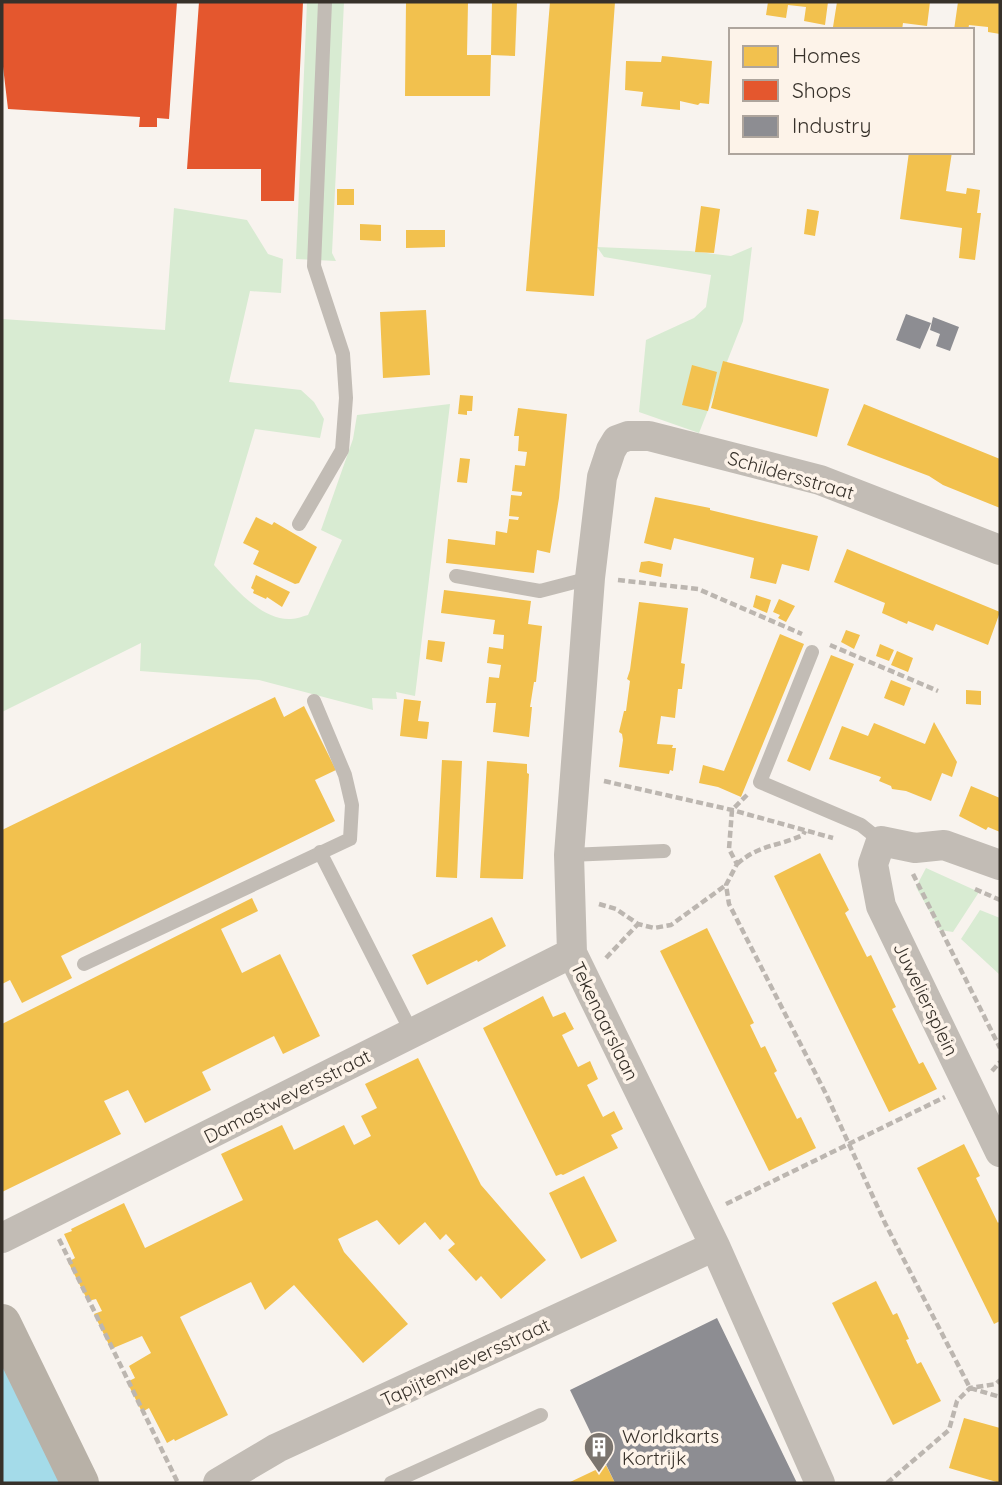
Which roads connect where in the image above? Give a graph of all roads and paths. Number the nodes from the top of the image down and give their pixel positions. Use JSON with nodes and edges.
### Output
{"nodes":[{"id":1,"x":325,"y":2,"type":"edge"},
{"id":2,"x":617,"y":440,"type":"joint"},
{"id":3,"x":299,"y":524,"type":"dead end"},
{"id":4,"x":1000,"y":550,"type":"edge"},
{"id":5,"x":456,"y":576,"type":"dead end"},
{"id":6,"x":590,"y":578,"type":"junction"},
{"id":7,"x":806,"y":635,"type":"dead end"},
{"id":8,"x":826,"y":643,"type":"dead end"},
{"id":9,"x":812,"y":652,"type":"dead end"},
{"id":10,"x":938,"y":691,"type":"dead end"},
{"id":11,"x":314,"y":701,"type":"dead end"},
{"id":12,"x":575,"y":779,"type":"junction"},
{"id":13,"x":760,"y":782,"type":"junction"},
{"id":14,"x":732,"y":810,"type":"junction"},
{"id":15,"x":805,"y":831,"type":"junction"},
{"id":16,"x":879,"y":845,"type":"junction"},
{"id":17,"x":664,"y":851,"type":"dead end"},
{"id":18,"x":320,"y":852,"type":"junction"},
{"id":19,"x":569,"y":855,"type":"junction"},
{"id":20,"x":737,"y":864,"type":"junction"},
{"id":21,"x":1000,"y":865,"type":"edge"},
{"id":22,"x":912,"y":874,"type":"dead end"},
{"id":23,"x":726,"y":885,"type":"junction"},
{"id":24,"x":570,"y":901,"type":"junction"},
{"id":25,"x":638,"y":924,"type":"junction"},
{"id":26,"x":577,"y":963,"type":"junction"},
{"id":27,"x":85,"y":964,"type":"dead end"},
{"id":28,"x":412,"y":1033,"type":"junction"},
{"id":29,"x":1000,"y":1048,"type":"edge"},
{"id":30,"x":968,"y":1086,"type":"junction"},
{"id":31,"x":849,"y":1143,"type":"junction"},
{"id":32,"x":1000,"y":1152,"type":"edge"},
{"id":33,"x":48,"y":1215,"type":"junction"},
{"id":34,"x":701,"y":1217,"type":"junction"},
{"id":35,"x":2,"y":1238,"type":"edge"},
{"id":36,"x":715,"y":1246,"type":"junction"},
{"id":37,"x":2,"y":1324,"type":"edge"},
{"id":38,"x":1000,"y":1380,"type":"edge"},
{"id":39,"x":970,"y":1388,"type":"junction"},
{"id":40,"x":1000,"y":1397,"type":"edge"},
{"id":41,"x":541,"y":1415,"type":"dead end"},
{"id":42,"x":80,"y":1483,"type":"edge"},
{"id":43,"x":178,"y":1483,"type":"edge"},
{"id":44,"x":218,"y":1483,"type":"edge"},
{"id":45,"x":391,"y":1483,"type":"edge"},
{"id":46,"x":820,"y":1483,"type":"edge"},
{"id":47,"x":887,"y":1483,"type":"edge"}],
"edges":[{"from":1,"to":3,"type":"lane"},
{"from":2,"to":4,"type":"street","name":"Schildersstraat"},
{"from":2,"to":6,"type":"street","name":"Tekenaarslaan"},
{"from":5,"to":6,"type":"lane"},
{"from":6,"to":7,"type":"path"},
{"from":6,"to":12,"type":"street","name":"Tekenaarslaan"},
{"from":8,"to":10,"type":"path"},
{"from":9,"to":13,"type":"lane"},
{"from":11,"to":18,"type":"lane"},
{"from":12,"to":14,"type":"path"},
{"from":12,"to":19,"type":"street","name":"Tekenaarslaan"},
{"from":13,"to":14,"type":"path"},
{"from":13,"to":16,"type":"lane"},
{"from":14,"to":15,"type":"path"},
{"from":14,"to":20,"type":"path"},
{"from":15,"to":16,"type":"path"},
{"from":15,"to":20,"type":"path"},
{"from":16,"to":21,"type":"street"},
{"from":16,"to":30,"type":"street","name":"Juweliersplein"},
{"from":17,"to":19,"type":"lane"},
{"from":18,"to":27,"type":"lane"},
{"from":18,"to":28,"type":"lane"},
{"from":19,"to":24,"type":"street","name":"Tekenaarslaan"},
{"from":20,"to":23,"type":"path"},
{"from":22,"to":29,"type":"path"},
{"from":23,"to":25,"type":"path"},
{"from":23,"to":31,"type":"path"},
{"from":24,"to":25,"type":"path"},
{"from":24,"to":26,"type":"street","name":"Tekenaarslaan"},
{"from":25,"to":26,"type":"path"},
{"from":26,"to":28,"type":"street","name":"Damastweversstraat"},
{"from":26,"to":34,"type":"street","name":"Tekenaarslaan"},
{"from":28,"to":33,"type":"street","name":"Damastweversstraat"},
{"from":30,"to":31,"type":"path"},
{"from":30,"to":32,"type":"street","name":"Juweliersplein"},
{"from":31,"to":34,"type":"path"},
{"from":31,"to":39,"type":"path"},
{"from":33,"to":35,"type":"street","name":"Damastweversstraat"},
{"from":33,"to":43,"type":"path"},
{"from":34,"to":36,"type":"street","name":"Tekenaarslaan"},
{"from":36,"to":44,"type":"street","name":"Tapijtenweversstraat"},
{"from":36,"to":46,"type":"street","name":"Tekenaarslaan"},
{"from":37,"to":42,"type":"street"},
{"from":38,"to":39,"type":"path"},
{"from":39,"to":40,"type":"path"},
{"from":39,"to":47,"type":"path"},
{"from":41,"to":45,"type":"lane"}]}
